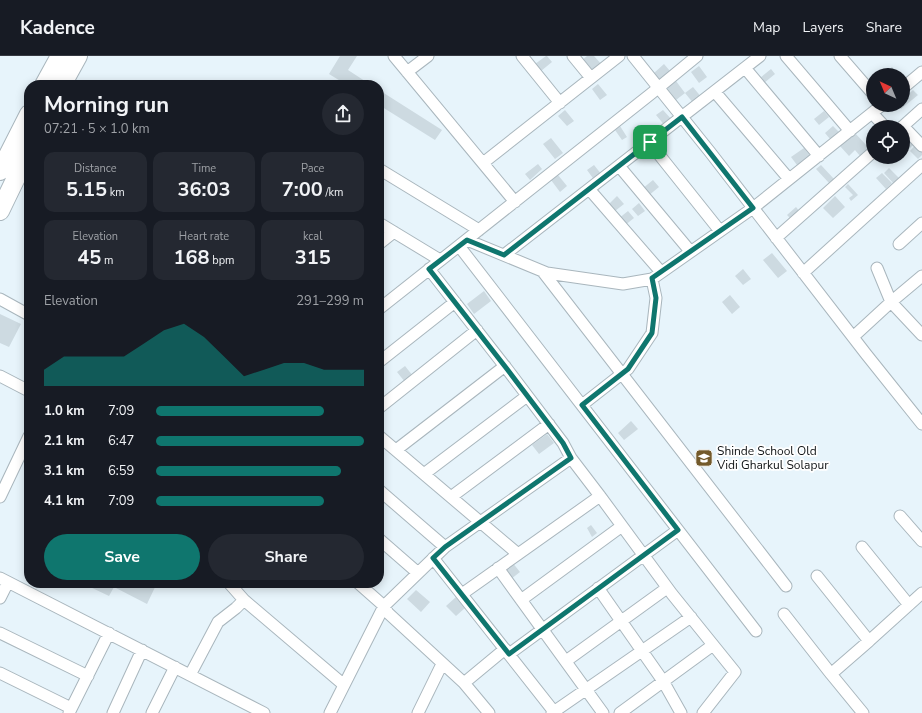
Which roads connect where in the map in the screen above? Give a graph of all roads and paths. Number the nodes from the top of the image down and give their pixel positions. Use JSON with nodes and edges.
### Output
{"nodes":[{"id":1,"x":60,"y":56,"type":"edge"},
{"id":2,"x":78,"y":56,"type":"edge"},
{"id":3,"x":394,"y":56,"type":"edge"},
{"id":4,"x":428,"y":56,"type":"edge"},
{"id":5,"x":522,"y":56,"type":"edge"},
{"id":6,"x":573,"y":56,"type":"edge"},
{"id":7,"x":619,"y":56,"type":"edge"},
{"id":8,"x":633,"y":56,"type":"edge"},
{"id":9,"x":697,"y":56,"type":"edge"},
{"id":10,"x":760,"y":56,"type":"edge"},
{"id":11,"x":786,"y":56,"type":"edge"},
{"id":12,"x":840,"y":56,"type":"edge"},
{"id":13,"x":745,"y":68,"type":"junction"},
{"id":14,"x":407,"y":72,"type":"junction"},
{"id":15,"x":922,"y":72,"type":"edge"},
{"id":16,"x":591,"y":78,"type":"junction"},
{"id":17,"x":47,"y":80,"type":"edge"},
{"id":18,"x":65,"y":80,"type":"edge"},
{"id":19,"x":910,"y":82,"type":"edge"},
{"id":20,"x":866,"y":86,"type":"edge"},
{"id":21,"x":658,"y":88,"type":"junction"},
{"id":22,"x":715,"y":92,"type":"junction"},
{"id":23,"x":560,"y":102,"type":"junction"},
{"id":24,"x":922,"y":109,"type":"edge"},
{"id":25,"x":872,"y":113,"type":"joint"},
{"id":26,"x":682,"y":117,"type":"junction"},
{"id":27,"x":879,"y":120,"type":"edge"},
{"id":28,"x":909,"y":120,"type":"edge"},
{"id":29,"x":24,"y":124,"type":"edge"},
{"id":30,"x":850,"y":131,"type":"junction"},
{"id":31,"x":910,"y":134,"type":"edge"},
{"id":32,"x":650,"y":142,"type":"junction"},
{"id":33,"x":922,"y":146,"type":"edge"},
{"id":34,"x":819,"y":156,"type":"junction"},
{"id":35,"x":866,"y":158,"type":"edge"},
{"id":36,"x":24,"y":161,"type":"edge"},
{"id":37,"x":483,"y":163,"type":"junction"},
{"id":38,"x":922,"y":165,"type":"edge"},
{"id":39,"x":619,"y":166,"type":"junction"},
{"id":40,"x":0,"y":171,"type":"edge"},
{"id":41,"x":384,"y":173,"type":"edge"},
{"id":42,"x":789,"y":179,"type":"junction"},
{"id":43,"x":589,"y":189,"type":"junction"},
{"id":44,"x":515,"y":202,"type":"junction"},
{"id":45,"x":753,"y":208,"type":"junction"},
{"id":46,"x":0,"y":211,"type":"edge"},
{"id":47,"x":922,"y":223,"type":"edge"},
{"id":48,"x":384,"y":226,"type":"edge"},
{"id":49,"x":479,"y":230,"type":"junction"},
{"id":50,"x":720,"y":231,"type":"junction"},
{"id":51,"x":394,"y":232,"type":"junction"},
{"id":52,"x":776,"y":238,"type":"junction"},
{"id":53,"x":384,"y":240,"type":"edge"},
{"id":54,"x":463,"y":243,"type":"junction"},
{"id":55,"x":898,"y":244,"type":"dead end"},
{"id":56,"x":690,"y":252,"type":"junction"},
{"id":57,"x":504,"y":255,"type":"junction"},
{"id":58,"x":440,"y":260,"type":"junction"},
{"id":59,"x":877,"y":268,"type":"dead end"},
{"id":60,"x":429,"y":269,"type":"junction"},
{"id":61,"x":543,"y":272,"type":"junction"},
{"id":62,"x":803,"y":273,"type":"junction"},
{"id":63,"x":657,"y":275,"type":"junction"},
{"id":64,"x":922,"y":277,"type":"edge"},
{"id":65,"x":0,"y":299,"type":"edge"},
{"id":66,"x":455,"y":302,"type":"junction"},
{"id":67,"x":892,"y":302,"type":"junction"},
{"id":68,"x":384,"y":305,"type":"edge"},
{"id":69,"x":24,"y":311,"type":"edge"},
{"id":70,"x":477,"y":330,"type":"junction"},
{"id":71,"x":922,"y":336,"type":"edge"},
{"id":72,"x":853,"y":338,"type":"junction"},
{"id":73,"x":384,"y":358,"type":"edge"},
{"id":74,"x":505,"y":366,"type":"junction"},
{"id":75,"x":622,"y":374,"type":"junction"},
{"id":76,"x":0,"y":376,"type":"edge"},
{"id":77,"x":24,"y":388,"type":"edge"},
{"id":78,"x":527,"y":396,"type":"junction"},
{"id":79,"x":384,"y":404,"type":"edge"},
{"id":80,"x":582,"y":405,"type":"junction"},
{"id":81,"x":549,"y":424,"type":"junction"},
{"id":82,"x":922,"y":424,"type":"edge"},
{"id":83,"x":384,"y":440,"type":"edge"},
{"id":84,"x":24,"y":447,"type":"edge"},
{"id":85,"x":396,"y":450,"type":"junction"},
{"id":86,"x":571,"y":458,"type":"junction"},
{"id":87,"x":424,"y":474,"type":"junction"},
{"id":88,"x":384,"y":494,"type":"edge"},
{"id":89,"x":600,"y":496,"type":"junction"},
{"id":90,"x":0,"y":497,"type":"edge"},
{"id":91,"x":451,"y":497,"type":"junction"},
{"id":92,"x":900,"y":516,"type":"dead end"},
{"id":93,"x":480,"y":522,"type":"junction"},
{"id":94,"x":622,"y":526,"type":"junction"},
{"id":95,"x":678,"y":530,"type":"junction"},
{"id":96,"x":922,"y":542,"type":"edge"},
{"id":97,"x":384,"y":543,"type":"edge"},
{"id":98,"x":862,"y":546,"type":"dead end"},
{"id":99,"x":445,"y":547,"type":"junction"},
{"id":100,"x":518,"y":554,"type":"junction"},
{"id":101,"x":643,"y":555,"type":"junction"},
{"id":102,"x":433,"y":558,"type":"junction"},
{"id":103,"x":498,"y":568,"type":"junction"},
{"id":104,"x":418,"y":573,"type":"junction"},
{"id":105,"x":817,"y":576,"type":"dead end"},
{"id":106,"x":4,"y":580,"type":"edge"},
{"id":107,"x":786,"y":586,"type":"dead end"},
{"id":108,"x":233,"y":588,"type":"edge"},
{"id":109,"x":364,"y":588,"type":"edge"},
{"id":110,"x":598,"y":588,"type":"junction"},
{"id":111,"x":668,"y":588,"type":"junction"},
{"id":112,"x":922,"y":593,"type":"edge"},
{"id":113,"x":462,"y":594,"type":"junction"},
{"id":114,"x":0,"y":598,"type":"edge"},
{"id":115,"x":244,"y":600,"type":"junction"},
{"id":116,"x":521,"y":600,"type":"junction"},
{"id":117,"x":909,"y":605,"type":"junction"},
{"id":118,"x":384,"y":606,"type":"junction"},
{"id":119,"x":784,"y":614,"type":"dead end"},
{"id":120,"x":690,"y":617,"type":"junction"},
{"id":121,"x":621,"y":621,"type":"junction"},
{"id":122,"x":542,"y":629,"type":"junction"},
{"id":123,"x":756,"y":631,"type":"dead end"},
{"id":124,"x":0,"y":633,"type":"edge"},
{"id":125,"x":109,"y":633,"type":"junction"},
{"id":126,"x":869,"y":641,"type":"junction"},
{"id":127,"x":713,"y":645,"type":"junction"},
{"id":128,"x":142,"y":650,"type":"junction"},
{"id":129,"x":507,"y":651,"type":"junction"},
{"id":130,"x":642,"y":651,"type":"junction"},
{"id":131,"x":566,"y":661,"type":"junction"},
{"id":132,"x":442,"y":664,"type":"junction"},
{"id":133,"x":175,"y":667,"type":"junction"},
{"id":134,"x":0,"y":673,"type":"edge"},
{"id":135,"x":832,"y":674,"type":"junction"},
{"id":136,"x":190,"y":675,"type":"junction"},
{"id":137,"x":88,"y":676,"type":"junction"},
{"id":138,"x":663,"y":681,"type":"junction"},
{"id":139,"x":464,"y":683,"type":"junction"},
{"id":140,"x":344,"y":685,"type":"junction"},
{"id":141,"x":586,"y":689,"type":"junction"},
{"id":142,"x":70,"y":711,"type":"edge"},
{"id":143,"x":113,"y":713,"type":"edge"},
{"id":144,"x":153,"y":713,"type":"edge"},
{"id":145,"x":264,"y":713,"type":"edge"},
{"id":146,"x":330,"y":713,"type":"edge"},
{"id":147,"x":418,"y":713,"type":"edge"},
{"id":148,"x":489,"y":713,"type":"edge"},
{"id":149,"x":554,"y":713,"type":"edge"},
{"id":150,"x":603,"y":713,"type":"edge"},
{"id":151,"x":620,"y":713,"type":"edge"},
{"id":152,"x":681,"y":713,"type":"edge"},
{"id":153,"x":702,"y":713,"type":"edge"},
{"id":154,"x":863,"y":713,"type":"edge"}],
"edges":[{"from":1,"to":17,"type":"highway"},
{"from":2,"to":18,"type":"highway"},
{"from":3,"to":14,"type":"street"},
{"from":4,"to":14,"type":"street"},
{"from":5,"to":23,"type":"street"},
{"from":6,"to":16,"type":"street"},
{"from":7,"to":16,"type":"street"},
{"from":8,"to":21,"type":"street"},
{"from":9,"to":21,"type":"street"},
{"from":10,"to":13,"type":"street"},
{"from":11,"to":30,"type":"street"},
{"from":12,"to":20,"type":"street"},
{"from":13,"to":22,"type":"street"},
{"from":13,"to":34,"type":"street"},
{"from":14,"to":37,"type":"street"},
{"from":15,"to":19,"type":"street"},
{"from":16,"to":23,"type":"street"},
{"from":21,"to":26,"type":"street"},
{"from":21,"to":44,"type":"street"},
{"from":22,"to":26,"type":"street"},
{"from":22,"to":42,"type":"street"},
{"from":23,"to":37,"type":"street"},
{"from":24,"to":28,"type":"street"},
{"from":25,"to":27,"type":"street"},
{"from":25,"to":30,"type":"street"},
{"from":26,"to":32,"type":"street"},
{"from":26,"to":45,"type":"street"},
{"from":29,"to":40,"type":"highway"},
{"from":30,"to":34,"type":"street"},
{"from":31,"to":33,"type":"street"},
{"from":32,"to":39,"type":"street"},
{"from":32,"to":50,"type":"street"},
{"from":34,"to":42,"type":"street"},
{"from":35,"to":52,"type":"street"},
{"from":36,"to":46,"type":"highway"},
{"from":37,"to":44,"type":"street"},
{"from":38,"to":62,"type":"street"},
{"from":39,"to":43,"type":"street"},
{"from":39,"to":56,"type":"street"},
{"from":41,"to":49,"type":"street"},
{"from":42,"to":45,"type":"street"},
{"from":43,"to":57,"type":"street"},
{"from":43,"to":63,"type":"street"},
{"from":44,"to":49,"type":"street"},
{"from":45,"to":50,"type":"street"},
{"from":45,"to":52,"type":"street"},
{"from":47,"to":55,"type":"street"},
{"from":48,"to":51,"type":"street"},
{"from":49,"to":54,"type":"street"},
{"from":50,"to":56,"type":"street"},
{"from":51,"to":53,"type":"street"},
{"from":51,"to":58,"type":"street"},
{"from":52,"to":62,"type":"street"},
{"from":54,"to":57,"type":"street"},
{"from":54,"to":58,"type":"street"},
{"from":54,"to":80,"type":"street"},
{"from":56,"to":63,"type":"street"},
{"from":57,"to":61,"type":"street"},
{"from":58,"to":60,"type":"street"},
{"from":59,"to":67,"type":"street"},
{"from":60,"to":66,"type":"street"},
{"from":60,"to":68,"type":"street"},
{"from":61,"to":63,"type":"street"},
{"from":61,"to":75,"type":"street"},
{"from":62,"to":72,"type":"street"},
{"from":63,"to":75,"type":"street"},
{"from":64,"to":67,"type":"street"},
{"from":65,"to":69,"type":"street"},
{"from":66,"to":70,"type":"street"},
{"from":66,"to":73,"type":"street"},
{"from":67,"to":71,"type":"street"},
{"from":67,"to":72,"type":"street"},
{"from":70,"to":74,"type":"street"},
{"from":70,"to":79,"type":"street"},
{"from":72,"to":82,"type":"street"},
{"from":74,"to":78,"type":"street"},
{"from":74,"to":85,"type":"street"},
{"from":75,"to":80,"type":"street"},
{"from":75,"to":107,"type":"street"},
{"from":76,"to":77,"type":"street"},
{"from":78,"to":81,"type":"street"},
{"from":78,"to":87,"type":"street"},
{"from":80,"to":95,"type":"street"},
{"from":81,"to":86,"type":"street"},
{"from":81,"to":91,"type":"street"},
{"from":83,"to":85,"type":"street"},
{"from":84,"to":90,"type":"street"},
{"from":85,"to":87,"type":"street"},
{"from":86,"to":89,"type":"street"},
{"from":86,"to":93,"type":"street"},
{"from":87,"to":91,"type":"street"},
{"from":88,"to":99,"type":"street"},
{"from":89,"to":94,"type":"street"},
{"from":89,"to":100,"type":"street"},
{"from":91,"to":93,"type":"street"},
{"from":92,"to":96,"type":"street"},
{"from":93,"to":99,"type":"street"},
{"from":93,"to":100,"type":"street"},
{"from":94,"to":101,"type":"street"},
{"from":94,"to":116,"type":"street"},
{"from":95,"to":101,"type":"street"},
{"from":95,"to":123,"type":"street"},
{"from":97,"to":104,"type":"street"},
{"from":98,"to":117,"type":"street"},
{"from":99,"to":102,"type":"street"},
{"from":100,"to":103,"type":"street"},
{"from":101,"to":110,"type":"street"},
{"from":101,"to":111,"type":"street"},
{"from":102,"to":104,"type":"street"},
{"from":102,"to":113,"type":"street"},
{"from":103,"to":113,"type":"street"},
{"from":103,"to":116,"type":"street"},
{"from":104,"to":118,"type":"street"},
{"from":105,"to":126,"type":"street"},
{"from":106,"to":114,"type":"street"},
{"from":106,"to":125,"type":"street"},
{"from":108,"to":115,"type":"street"},
{"from":109,"to":118,"type":"street"},
{"from":110,"to":121,"type":"street"},
{"from":110,"to":122,"type":"street"},
{"from":111,"to":120,"type":"street"},
{"from":111,"to":121,"type":"street"},
{"from":112,"to":117,"type":"street"},
{"from":113,"to":129,"type":"street"},
{"from":115,"to":136,"type":"street"},
{"from":115,"to":140,"type":"street"},
{"from":116,"to":122,"type":"street"},
{"from":117,"to":126,"type":"street"},
{"from":118,"to":132,"type":"street"},
{"from":118,"to":140,"type":"street"},
{"from":119,"to":135,"type":"street"},
{"from":120,"to":127,"type":"street"},
{"from":120,"to":130,"type":"street"},
{"from":121,"to":130,"type":"street"},
{"from":121,"to":131,"type":"street"},
{"from":122,"to":129,"type":"street"},
{"from":122,"to":131,"type":"street"},
{"from":124,"to":137,"type":"street"},
{"from":125,"to":128,"type":"street"},
{"from":125,"to":137,"type":"street"},
{"from":126,"to":135,"type":"street"},
{"from":127,"to":138,"type":"street"},
{"from":127,"to":153,"type":"street"},
{"from":128,"to":133,"type":"street"},
{"from":128,"to":143,"type":"street"},
{"from":129,"to":139,"type":"street"},
{"from":129,"to":149,"type":"street"},
{"from":130,"to":138,"type":"street"},
{"from":130,"to":141,"type":"street"},
{"from":131,"to":141,"type":"street"},
{"from":132,"to":139,"type":"street"},
{"from":132,"to":147,"type":"street"},
{"from":133,"to":136,"type":"street"},
{"from":133,"to":144,"type":"street"},
{"from":134,"to":142,"type":"street"},
{"from":135,"to":154,"type":"street"},
{"from":136,"to":145,"type":"street"},
{"from":137,"to":142,"type":"street"},
{"from":138,"to":151,"type":"street"},
{"from":138,"to":152,"type":"street"},
{"from":139,"to":148,"type":"street"},
{"from":140,"to":146,"type":"street"},
{"from":141,"to":149,"type":"street"},
{"from":141,"to":150,"type":"street"}]}
